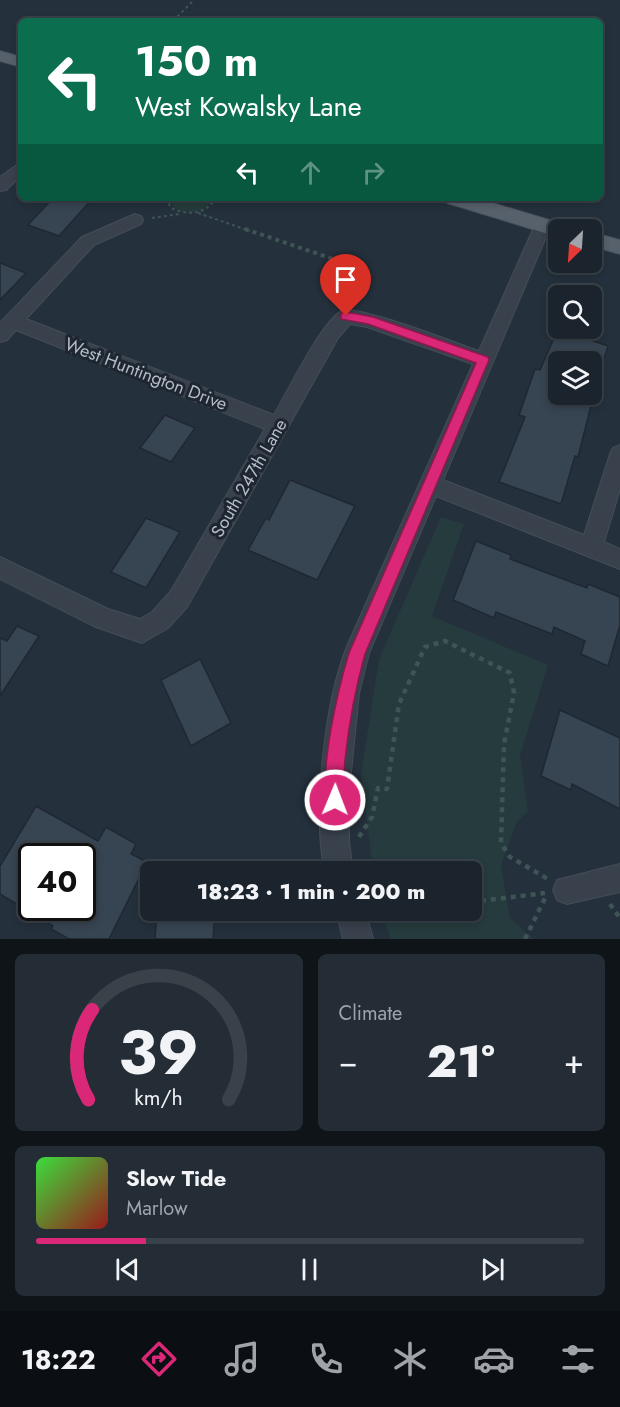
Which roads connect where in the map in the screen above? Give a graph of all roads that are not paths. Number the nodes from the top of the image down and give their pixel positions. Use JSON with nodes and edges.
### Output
{"nodes":[{"id":1,"x":0,"y":56,"type":"edge"},
{"id":2,"x":18,"y":61,"type":"edge"},
{"id":3,"x":18,"y":170,"type":"edge"},
{"id":4,"x":0,"y":186,"type":"edge"},
{"id":5,"x":464,"y":201,"type":"edge"},
{"id":6,"x":135,"y":220,"type":"road end"},
{"id":7,"x":548,"y":226,"type":"edge"},
{"id":8,"x":548,"y":233,"type":"edge"},
{"id":9,"x":602,"y":242,"type":"edge"},
{"id":10,"x":620,"y":247,"type":"edge"},
{"id":11,"x":6,"y":328,"type":"edge"},
{"id":12,"x":483,"y":360,"type":"junction"},
{"id":13,"x":280,"y":426,"type":"junction"},
{"id":14,"x":620,"y":454,"type":"edge"},
{"id":15,"x":429,"y":484,"type":"junction"},
{"id":16,"x":591,"y":548,"type":"junction"},
{"id":17,"x":620,"y":559,"type":"edge"},
{"id":18,"x":0,"y":568,"type":"edge"},
{"id":19,"x":338,"y":861,"type":"edge"},
{"id":20,"x":620,"y":878,"type":"edge"},
{"id":21,"x":557,"y":891,"type":"road end"},
{"id":22,"x":353,"y":921,"type":"edge"},
{"id":23,"x":358,"y":939,"type":"edge"}],
"edges":[{"from":1,"to":2,"type":"main road"},
{"from":3,"to":4,"type":"street"},
{"from":5,"to":7,"type":"main road"},
{"from":6,"to":11,"type":"street"},
{"from":8,"to":12,"type":"street"},
{"from":9,"to":10,"type":"main road"},
{"from":11,"to":13,"type":"street","name":"West Huntington Drive"},
{"from":12,"to":13,"type":"street","name":"South 247th Lane"},
{"from":12,"to":15,"type":"street"},
{"from":13,"to":18,"type":"street","name":"South 247th Lane"},
{"from":14,"to":16,"type":"street"},
{"from":15,"to":16,"type":"street"},
{"from":15,"to":19,"type":"street"},
{"from":16,"to":17,"type":"street"},
{"from":20,"to":21,"type":"street"},
{"from":22,"to":23,"type":"street"}]}
